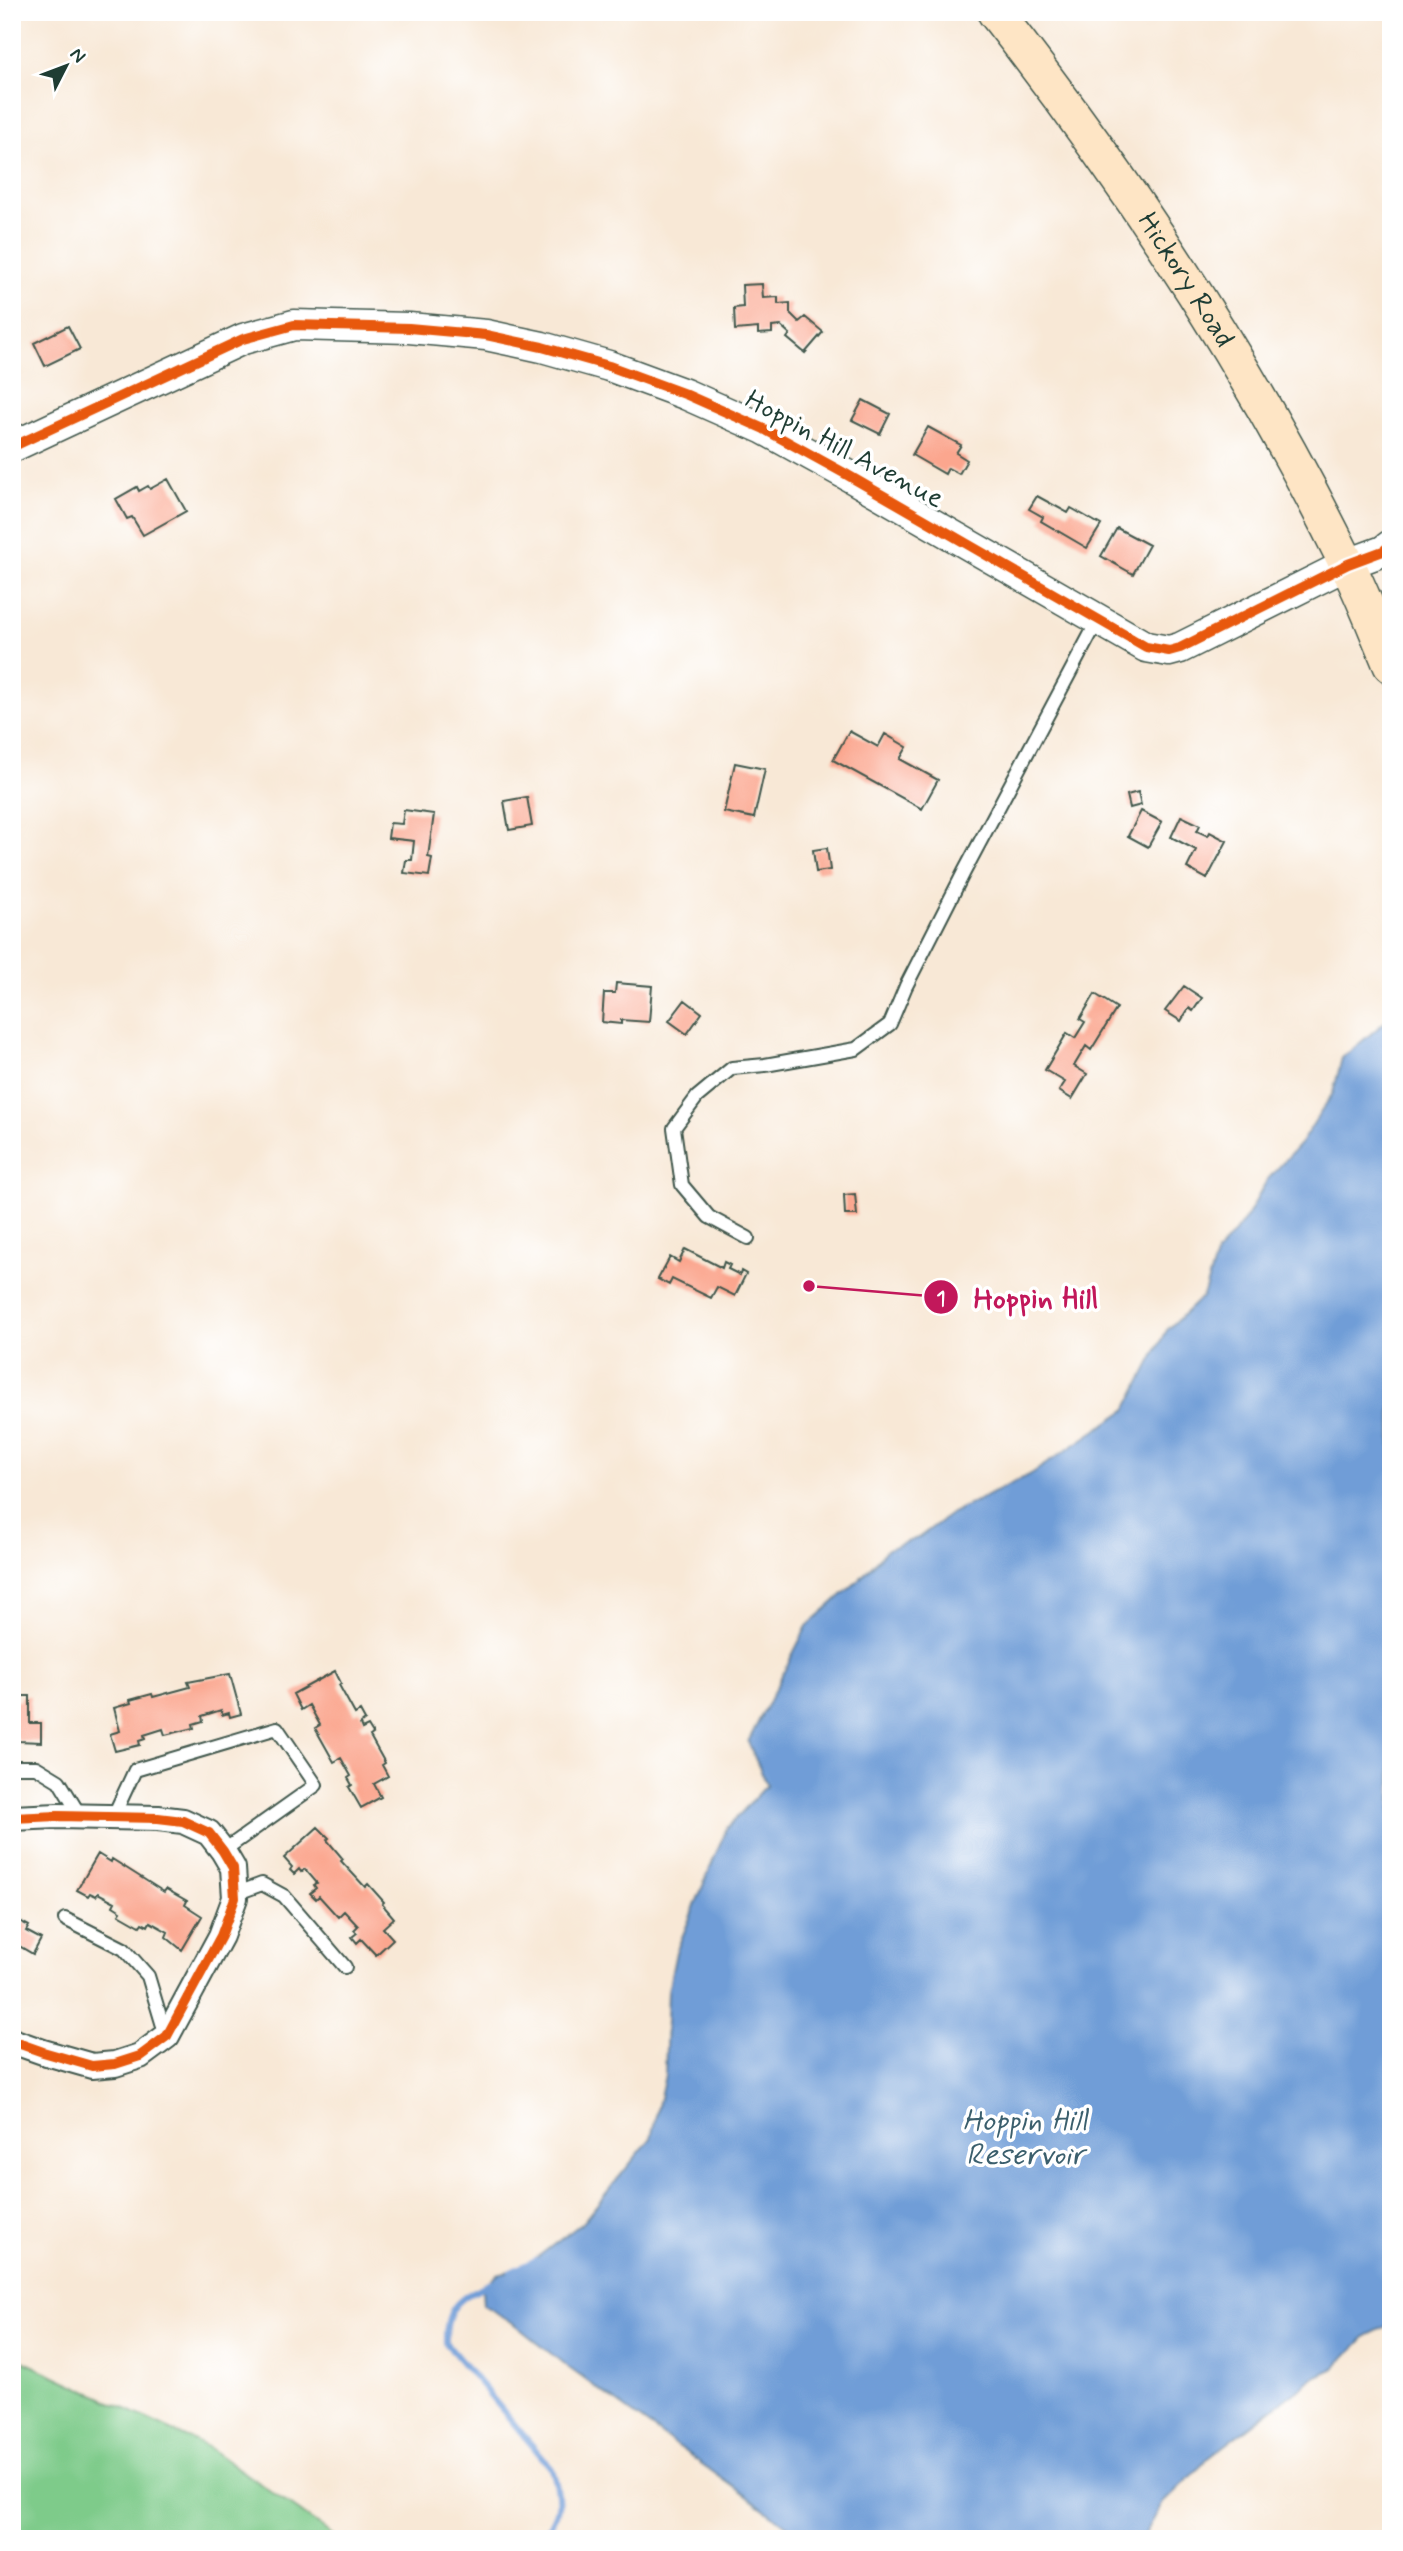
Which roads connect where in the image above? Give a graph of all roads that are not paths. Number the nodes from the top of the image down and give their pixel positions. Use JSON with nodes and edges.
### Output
{"nodes":[{"id":1,"x":995,"y":12,"type":"edge"},
{"id":2,"x":12,"y":447,"type":"edge"},
{"id":3,"x":1391,"y":545,"type":"edge"},
{"id":4,"x":1348,"y":564,"type":"junction"},
{"id":5,"x":1099,"y":619,"type":"junction"},
{"id":6,"x":1391,"y":664,"type":"edge"},
{"id":7,"x":748,"y":1238,"type":"dead end"},
{"id":8,"x":12,"y":1767,"type":"edge"},
{"id":9,"x":81,"y":1817,"type":"junction"},
{"id":10,"x":12,"y":1818,"type":"edge"},
{"id":11,"x":113,"y":1818,"type":"junction"},
{"id":12,"x":223,"y":1851,"type":"junction"},
{"id":13,"x":234,"y":1894,"type":"junction"},
{"id":14,"x":65,"y":1919,"type":"dead end"},
{"id":15,"x":345,"y":1967,"type":"dead end"},
{"id":16,"x":167,"y":2036,"type":"junction"},
{"id":17,"x":12,"y":2041,"type":"edge"}],
"edges":[{"from":1,"to":4,"type":"main road","name":"Hickory Road"},
{"from":2,"to":5,"type":"street","name":"Hoppin Hill Avenue"},
{"from":3,"to":4,"type":"street","name":"Hoppin Hill Avenue"},
{"from":4,"to":5,"type":"street","name":"Hoppin Hill Avenue"},
{"from":4,"to":6,"type":"main road"},
{"from":5,"to":7,"type":"lane"},
{"from":8,"to":9,"type":"lane"},
{"from":9,"to":10,"type":"street"},
{"from":9,"to":11,"type":"street"},
{"from":11,"to":12,"type":"street"},
{"from":11,"to":12,"type":"lane"},
{"from":12,"to":13,"type":"street"},
{"from":13,"to":15,"type":"lane"},
{"from":13,"to":16,"type":"street"},
{"from":14,"to":16,"type":"lane"},
{"from":16,"to":17,"type":"street"}]}
